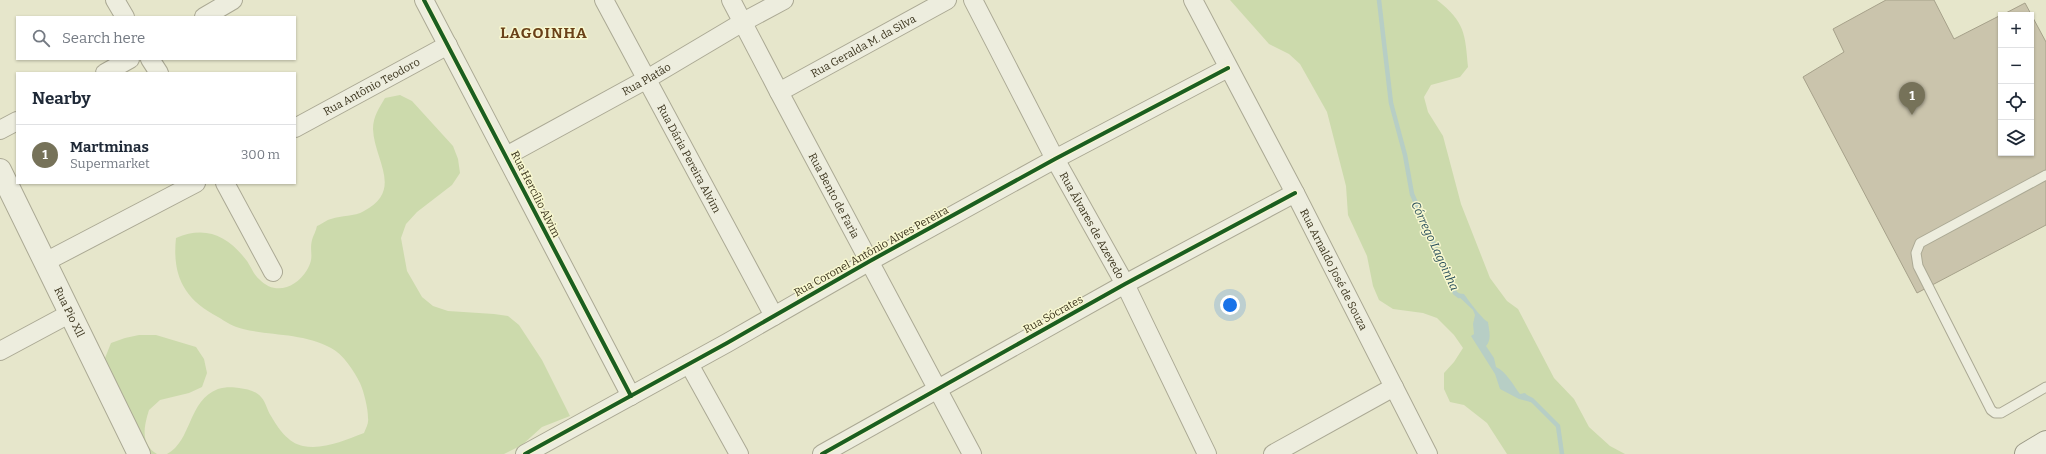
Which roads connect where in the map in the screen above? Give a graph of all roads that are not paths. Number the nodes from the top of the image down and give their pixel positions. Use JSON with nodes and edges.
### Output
{"nodes":[{"id":1,"x":114,"y":0,"type":"edge"},
{"id":2,"x":233,"y":0,"type":"edge"},
{"id":3,"x":424,"y":0,"type":"edge"},
{"id":4,"x":604,"y":0,"type":"edge"},
{"id":5,"x":732,"y":0,"type":"edge"},
{"id":6,"x":784,"y":0,"type":"edge"},
{"id":7,"x":947,"y":0,"type":"edge"},
{"id":8,"x":973,"y":0,"type":"edge"},
{"id":9,"x":1193,"y":0,"type":"edge"},
{"id":10,"x":124,"y":16,"type":"edge"},
{"id":11,"x":206,"y":16,"type":"edge"},
{"id":12,"x":743,"y":22,"type":"junction"},
{"id":13,"x":448,"y":45,"type":"junction"},
{"id":14,"x":128,"y":60,"type":"edge"},
{"id":15,"x":151,"y":60,"type":"edge"},
{"id":16,"x":1228,"y":68,"type":"junction"},
{"id":17,"x":107,"y":72,"type":"edge"},
{"id":18,"x":158,"y":72,"type":"edge"},
{"id":19,"x":647,"y":79,"type":"junction"},
{"id":20,"x":778,"y":92,"type":"junction"},
{"id":21,"x":16,"y":122,"type":"edge"},
{"id":22,"x":296,"y":127,"type":"edge"},
{"id":23,"x":0,"y":130,"type":"edge"},
{"id":24,"x":506,"y":156,"type":"junction"},
{"id":25,"x":1055,"y":159,"type":"junction"},
{"id":26,"x":0,"y":170,"type":"edge"},
{"id":27,"x":2046,"y":175,"type":"edge"},
{"id":28,"x":194,"y":184,"type":"edge"},
{"id":29,"x":226,"y":184,"type":"edge"},
{"id":30,"x":1295,"y":193,"type":"junction"},
{"id":31,"x":45,"y":262,"type":"junction"},
{"id":32,"x":870,"y":262,"type":"junction"},
{"id":33,"x":273,"y":272,"type":"dead end"},
{"id":34,"x":1125,"y":284,"type":"junction"},
{"id":35,"x":69,"y":314,"type":"junction"},
{"id":36,"x":774,"y":316,"type":"junction"},
{"id":37,"x":0,"y":351,"type":"edge"},
{"id":38,"x":689,"y":364,"type":"junction"},
{"id":39,"x":1394,"y":387,"type":"junction"},
{"id":40,"x":2046,"y":387,"type":"edge"},
{"id":41,"x":938,"y":389,"type":"junction"},
{"id":42,"x":631,"y":396,"type":"junction"},
{"id":43,"x":2046,"y":442,"type":"edge"},
{"id":44,"x":548,"y":448,"type":"edge"},
{"id":45,"x":139,"y":454,"type":"edge"},
{"id":46,"x":525,"y":454,"type":"edge"},
{"id":47,"x":739,"y":454,"type":"edge"},
{"id":48,"x":822,"y":454,"type":"edge"},
{"id":49,"x":972,"y":454,"type":"edge"},
{"id":50,"x":1207,"y":454,"type":"edge"},
{"id":51,"x":1272,"y":454,"type":"edge"},
{"id":52,"x":1428,"y":454,"type":"edge"},
{"id":53,"x":2026,"y":454,"type":"edge"}],
"edges":[{"from":1,"to":10,"type":"street"},
{"from":2,"to":11,"type":"street"},
{"from":3,"to":13,"type":"street","name":"Rua Hercílio Alvim"},
{"from":4,"to":19,"type":"street","name":"Rua Dária Pereira Alvim"},
{"from":5,"to":12,"type":"street","name":"Rua Bento de Faria"},
{"from":6,"to":12,"type":"street","name":"Rua Platão"},
{"from":7,"to":20,"type":"street","name":"Rua Geralda M. da Silva"},
{"from":8,"to":25,"type":"street","name":"Rua Álvares de Azevedo"},
{"from":9,"to":16,"type":"street","name":"Rua Arnaldo José de Souza"},
{"from":12,"to":19,"type":"street","name":"Rua Platão"},
{"from":12,"to":20,"type":"street","name":"Rua Bento de Faria"},
{"from":13,"to":22,"type":"street","name":"Rua Antônio Teodoro"},
{"from":13,"to":24,"type":"street","name":"Rua Hercílio Alvim"},
{"from":14,"to":17,"type":"street"},
{"from":15,"to":18,"type":"street"},
{"from":16,"to":25,"type":"street","name":"Rua Coronel Antônio Alves Pereira"},
{"from":16,"to":30,"type":"street","name":"Rua Arnaldo José de Souza"},
{"from":19,"to":24,"type":"street","name":"Rua Platão"},
{"from":19,"to":36,"type":"street","name":"Rua Dária Pereira Alvim"},
{"from":20,"to":32,"type":"street","name":"Rua Bento de Faria"},
{"from":21,"to":23,"type":"street"},
{"from":24,"to":42,"type":"street","name":"Rua Hercílio Alvim"},
{"from":25,"to":32,"type":"street","name":"Rua Coronel Antônio Alves Pereira"},
{"from":25,"to":34,"type":"street","name":"Rua Álvares de Azevedo"},
{"from":26,"to":31,"type":"street","name":"Rua Pio Xll"},
{"from":27,"to":40,"type":"lane"},
{"from":28,"to":31,"type":"street"},
{"from":29,"to":33,"type":"street"},
{"from":30,"to":34,"type":"street","name":"Rua Sócrates"},
{"from":30,"to":39,"type":"street","name":"Rua Arnaldo José de Souza"},
{"from":31,"to":35,"type":"street","name":"Rua Pio Xll"},
{"from":32,"to":36,"type":"street","name":"Rua Coronel Antônio Alves Pereira"},
{"from":32,"to":41,"type":"street","name":"Rua Bento de Faria"},
{"from":34,"to":41,"type":"street","name":"Rua Sócrates"},
{"from":34,"to":50,"type":"street","name":"Rua Álvares de Azevedo"},
{"from":35,"to":37,"type":"street"},
{"from":35,"to":45,"type":"street","name":"Rua Pio Xll"},
{"from":36,"to":38,"type":"street","name":"Rua Coronel Antônio Alves Pereira"},
{"from":38,"to":42,"type":"street","name":"Rua Coronel Antônio Alves Pereira"},
{"from":38,"to":47,"type":"street"},
{"from":39,"to":51,"type":"street"},
{"from":39,"to":52,"type":"street","name":"Rua Arnaldo José de Souza"},
{"from":41,"to":48,"type":"street","name":"Rua Sócrates"},
{"from":41,"to":49,"type":"street","name":"Rua Bento de Faria"},
{"from":42,"to":44,"type":"street","name":"Rua Coronel Antônio Alves Pereira"},
{"from":43,"to":53,"type":"street"},
{"from":44,"to":46,"type":"street","name":"Rua Coronel Antônio Alves Pereira"}]}
